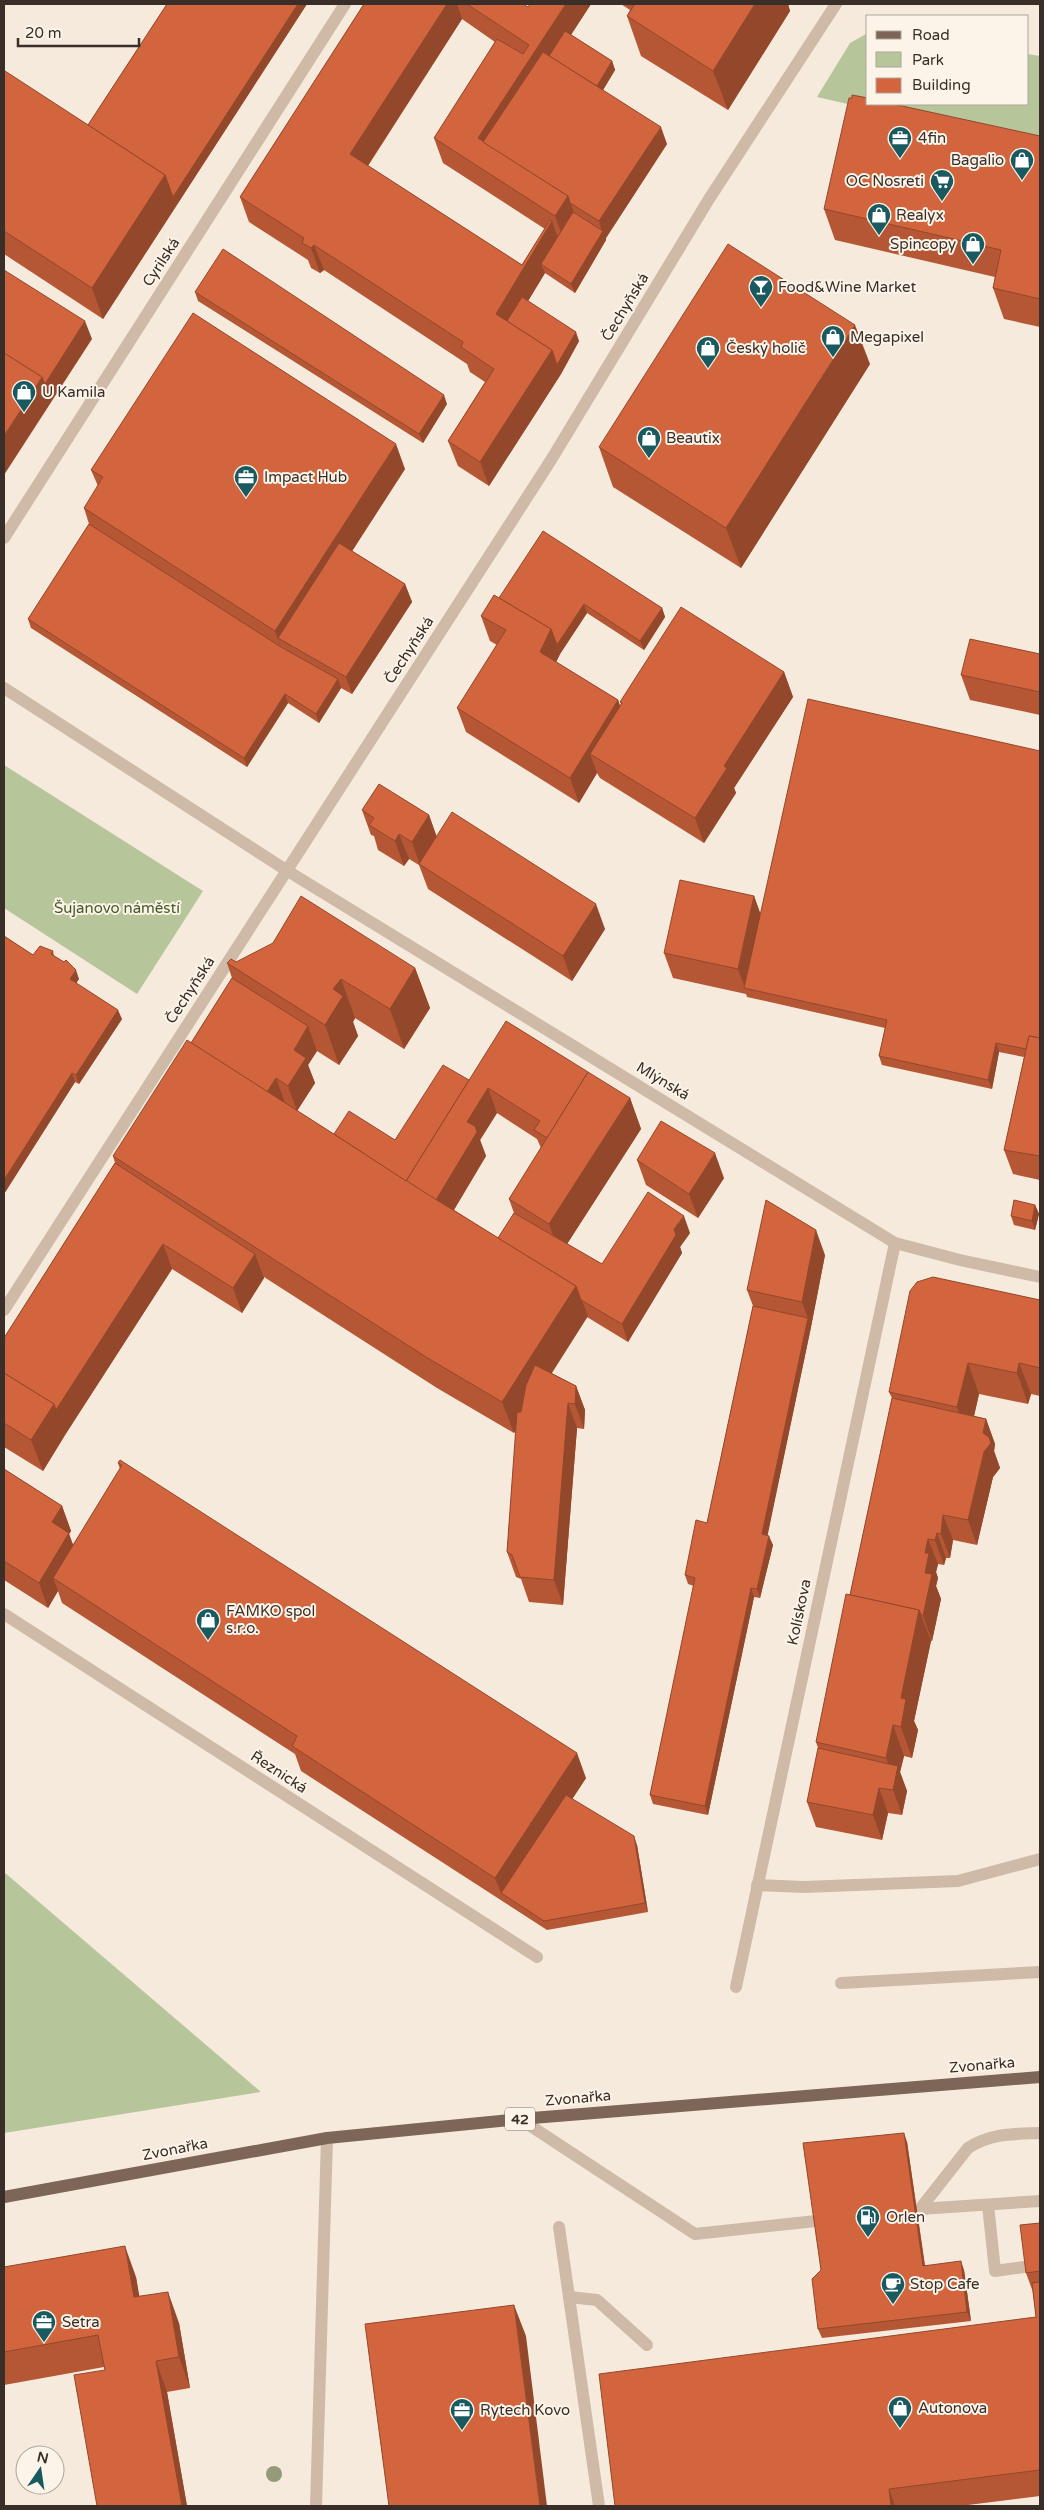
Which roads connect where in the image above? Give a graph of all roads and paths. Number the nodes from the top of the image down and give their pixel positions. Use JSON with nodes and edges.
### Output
{"nodes":[{"id":1,"x":345,"y":4,"type":"edge"},
{"id":2,"x":836,"y":4,"type":"edge"},
{"id":3,"x":4,"y":538,"type":"edge"},
{"id":4,"x":4,"y":688,"type":"edge"},
{"id":5,"x":286,"y":870,"type":"junction"},
{"id":6,"x":895,"y":1242,"type":"junction"},
{"id":7,"x":1040,"y":1277,"type":"edge"},
{"id":8,"x":4,"y":1310,"type":"edge"},
{"id":9,"x":4,"y":1614,"type":"edge"},
{"id":10,"x":1040,"y":1859,"type":"edge"},
{"id":11,"x":757,"y":1886,"type":"junction"},
{"id":12,"x":537,"y":1957,"type":"dead end"},
{"id":13,"x":1040,"y":1972,"type":"edge"},
{"id":14,"x":841,"y":1983,"type":"dead end"},
{"id":15,"x":736,"y":1988,"type":"dead end"},
{"id":16,"x":1040,"y":2077,"type":"edge"},
{"id":17,"x":520,"y":2119,"type":"junction"},
{"id":18,"x":1040,"y":2132,"type":"edge"},
{"id":19,"x":326,"y":2138,"type":"junction"},
{"id":20,"x":4,"y":2198,"type":"edge"},
{"id":21,"x":1040,"y":2201,"type":"edge"},
{"id":22,"x":988,"y":2205,"type":"junction"},
{"id":23,"x":816,"y":2221,"type":"edge"},
{"id":24,"x":559,"y":2227,"type":"dead end"},
{"id":25,"x":1032,"y":2266,"type":"edge"},
{"id":26,"x":569,"y":2297,"type":"junction"},
{"id":27,"x":647,"y":2346,"type":"dead end"},
{"id":28,"x":316,"y":2506,"type":"edge"},
{"id":29,"x":599,"y":2506,"type":"edge"}],
"edges":[{"from":1,"to":3,"type":"street","name":"Cyrilská"},
{"from":2,"to":5,"type":"street","name":"Čechyňská"},
{"from":4,"to":5,"type":"street"},
{"from":5,"to":6,"type":"street","name":"Mlýnská"},
{"from":5,"to":8,"type":"street","name":"Čechyňská"},
{"from":6,"to":7,"type":"street","name":"Mlýnská"},
{"from":6,"to":11,"type":"street","name":"Kolískova"},
{"from":9,"to":12,"type":"street","name":"Řeznická"},
{"from":10,"to":11,"type":"street"},
{"from":11,"to":15,"type":"street","name":"Kolískova"},
{"from":13,"to":14,"type":"street"},
{"from":16,"to":17,"type":"main road","name":"Zvonařka","number":"42"},
{"from":17,"to":19,"type":"main road","name":"Zvonařka","number":"42"},
{"from":17,"to":23,"type":"street"},
{"from":18,"to":22,"type":"street"},
{"from":19,"to":20,"type":"main road","name":"Zvonařka","number":"42"},
{"from":19,"to":28,"type":"street"},
{"from":21,"to":22,"type":"street"},
{"from":22,"to":25,"type":"street"},
{"from":24,"to":26,"type":"street"},
{"from":26,"to":27,"type":"street"},
{"from":26,"to":29,"type":"street"}]}
